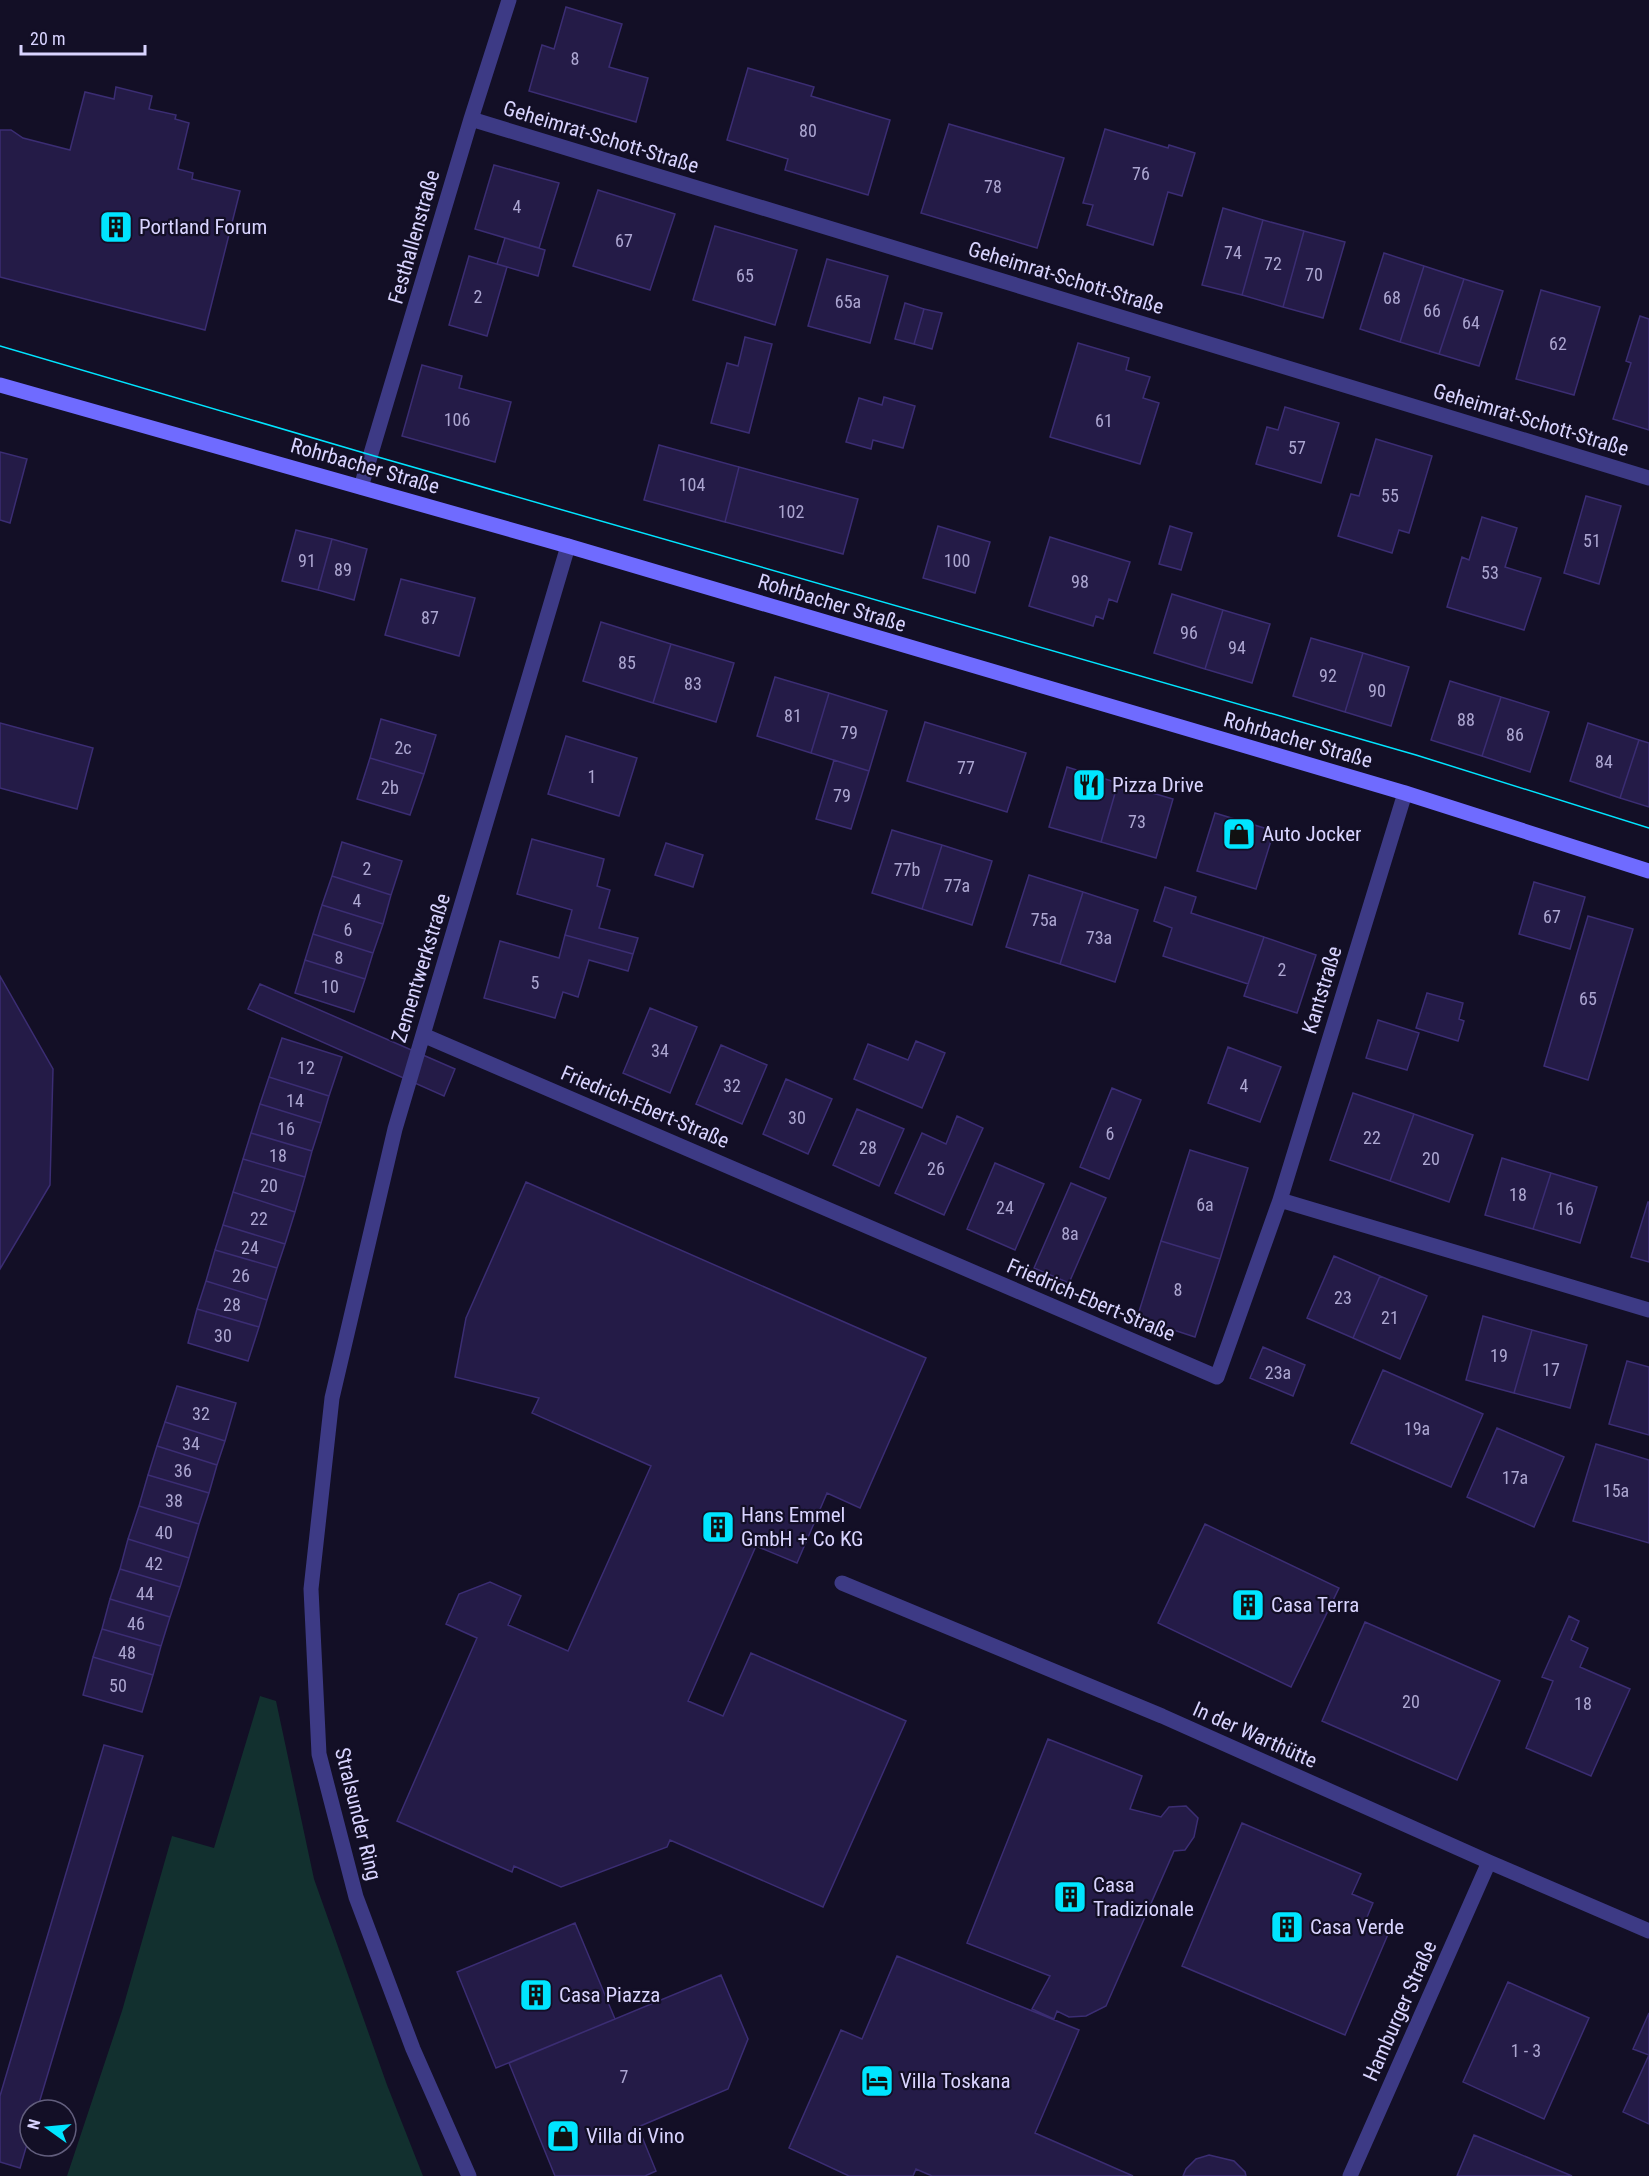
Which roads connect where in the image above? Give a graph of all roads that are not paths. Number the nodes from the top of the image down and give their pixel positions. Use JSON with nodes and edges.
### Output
{"nodes":[{"id":1,"x":509,"y":0,"type":"edge"},
{"id":2,"x":471,"y":119,"type":"junction"},
{"id":3,"x":0,"y":385,"type":"edge"},
{"id":4,"x":1649,"y":478,"type":"edge"},
{"id":5,"x":361,"y":487,"type":"junction"},
{"id":6,"x":568,"y":546,"type":"junction"},
{"id":7,"x":1405,"y":793,"type":"junction"},
{"id":8,"x":1649,"y":871,"type":"edge"},
{"id":9,"x":423,"y":1035,"type":"junction"},
{"id":10,"x":1280,"y":1200,"type":"junction"},
{"id":11,"x":1649,"y":1310,"type":"edge"},
{"id":12,"x":331,"y":1406,"type":"joint"},
{"id":13,"x":842,"y":1583,"type":"dead end"},
{"id":14,"x":1489,"y":1863,"type":"junction"},
{"id":15,"x":1649,"y":1931,"type":"edge"},
{"id":16,"x":469,"y":2176,"type":"edge"},
{"id":17,"x":1350,"y":2176,"type":"edge"}],
"edges":[{"from":1,"to":2,"type":"street","name":"Festhallenstraße"},
{"from":2,"to":4,"type":"street","name":"Geheimrat-Schott-Straße"},
{"from":2,"to":5,"type":"street","name":"Festhallenstraße"},
{"from":3,"to":5,"type":"main road","name":"Rohrbacher Straße"},
{"from":5,"to":6,"type":"main road","name":"Rohrbacher Straße"},
{"from":6,"to":7,"type":"main road","name":"Rohrbacher Straße"},
{"from":6,"to":9,"type":"street","name":"Zementwerkstraße"},
{"from":7,"to":8,"type":"main road","name":"Rohrbacher Straße"},
{"from":7,"to":10,"type":"street","name":"Kantstraße"},
{"from":9,"to":10,"type":"street","name":"Friedrich-Ebert-Straße"},
{"from":9,"to":12,"type":"street","name":"Zementwerkstraße"},
{"from":10,"to":11,"type":"street"},
{"from":12,"to":16,"type":"street","name":"Stralsunder Ring"},
{"from":13,"to":14,"type":"street","name":"In der Warthütte"},
{"from":14,"to":15,"type":"street","name":"In der Warthütte"},
{"from":14,"to":17,"type":"street","name":"Hamburger Straße"}]}
